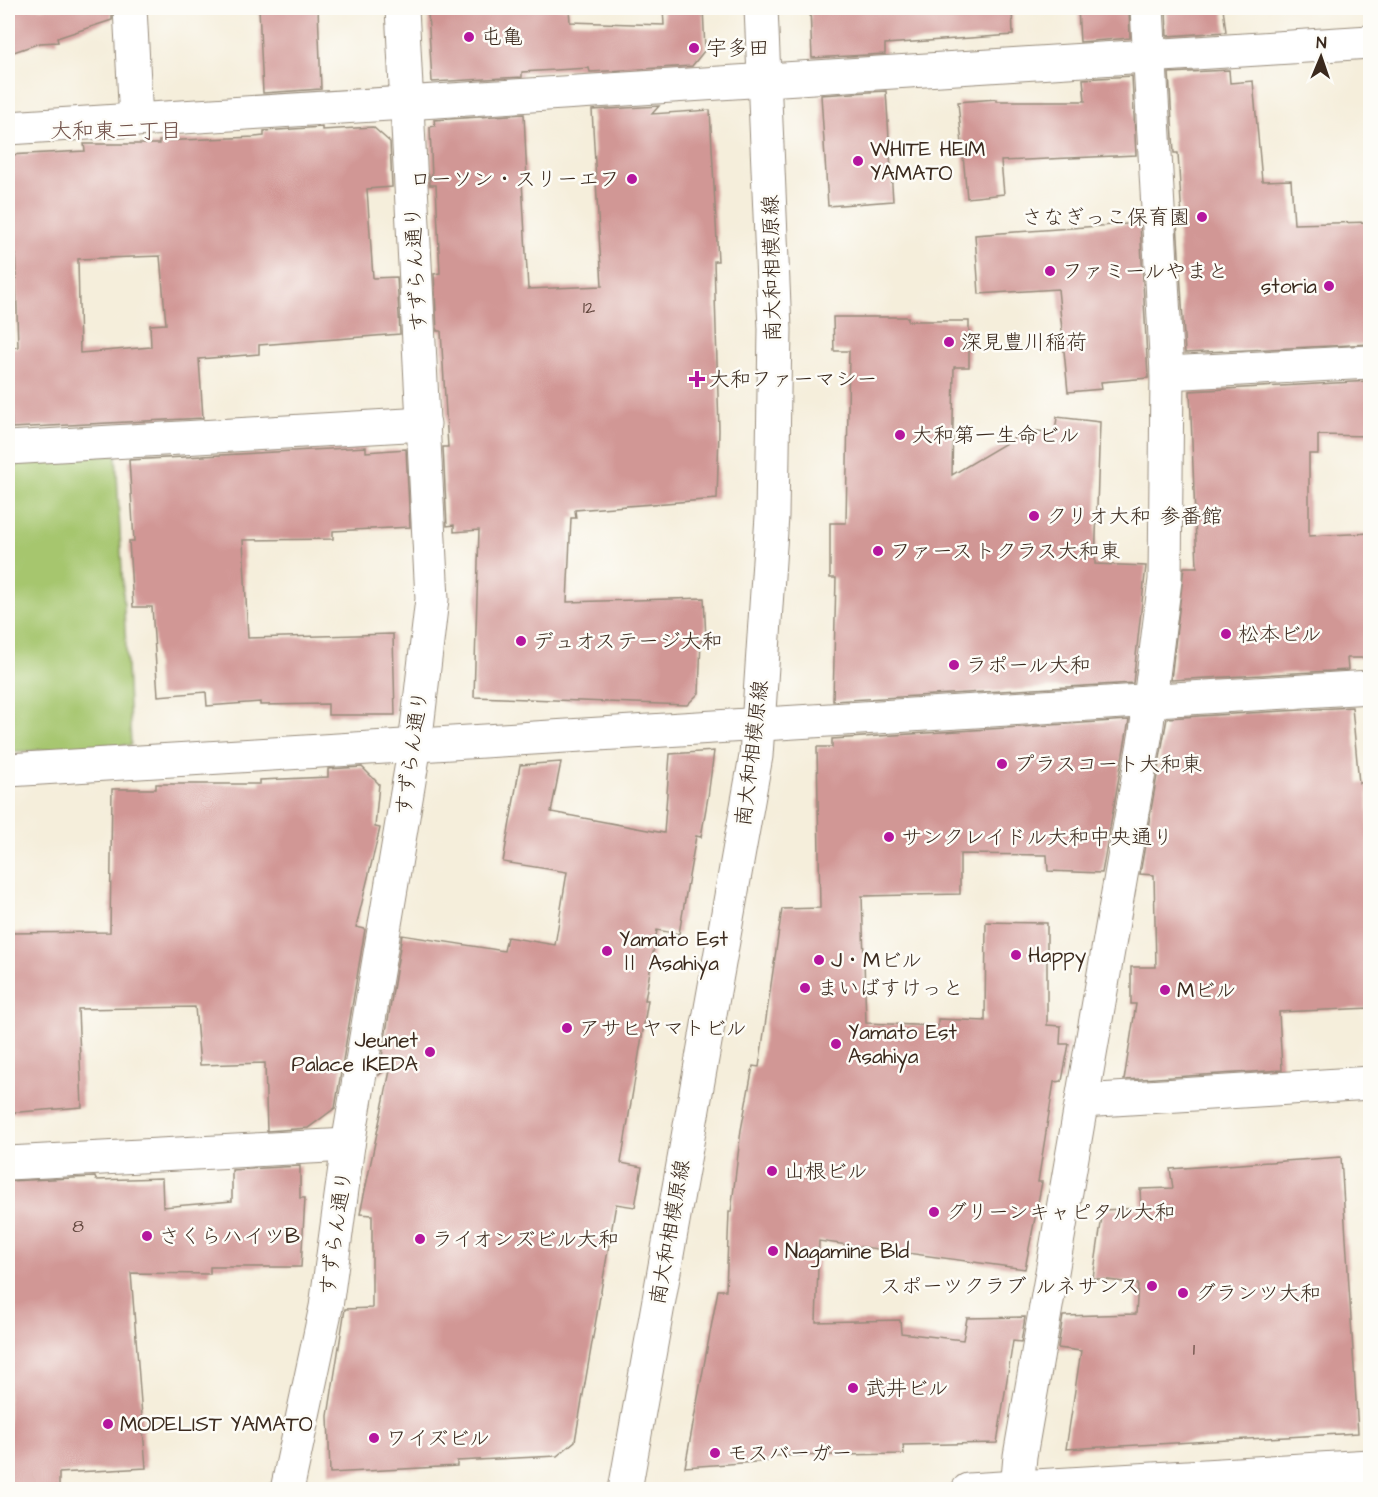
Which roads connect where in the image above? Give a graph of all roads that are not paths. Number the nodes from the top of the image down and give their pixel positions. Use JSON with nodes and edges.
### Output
{"nodes":[{"id":1,"x":130,"y":8,"type":"edge"},
{"id":2,"x":402,"y":8,"type":"edge"},
{"id":3,"x":761,"y":8,"type":"edge"},
{"id":4,"x":1147,"y":8,"type":"edge"},
{"id":5,"x":1371,"y":42,"type":"edge"},
{"id":6,"x":1150,"y":56,"type":"junction"},
{"id":7,"x":766,"y":80,"type":"junction"},
{"id":8,"x":408,"y":103,"type":"junction"},
{"id":9,"x":136,"y":120,"type":"junction"},
{"id":10,"x":8,"y":128,"type":"edge"},
{"id":11,"x":1371,"y":363,"type":"edge"},
{"id":12,"x":1167,"y":374,"type":"junction"},
{"id":13,"x":424,"y":424,"type":"junction"},
{"id":14,"x":8,"y":448,"type":"edge"},
{"id":15,"x":1371,"y":687,"type":"edge"},
{"id":16,"x":1151,"y":700,"type":"junction"},
{"id":17,"x":759,"y":724,"type":"junction"},
{"id":18,"x":415,"y":745,"type":"junction"},
{"id":19,"x":8,"y":770,"type":"edge"},
{"id":20,"x":1371,"y":1083,"type":"edge"},
{"id":21,"x":1082,"y":1101,"type":"junction"},
{"id":22,"x":348,"y":1145,"type":"junction"},
{"id":23,"x":8,"y":1163,"type":"edge"},
{"id":24,"x":1371,"y":1466,"type":"edge"},
{"id":25,"x":1017,"y":1488,"type":"edge"},
{"id":26,"x":287,"y":1490,"type":"edge"},
{"id":27,"x":625,"y":1490,"type":"edge"},
{"id":28,"x":968,"y":1490,"type":"edge"}],
"edges":[{"from":1,"to":9,"type":"street"},
{"from":2,"to":8,"type":"street","name":"すずらん通り"},
{"from":3,"to":7,"type":"street","name":"南大和相模原線"},
{"from":4,"to":6,"type":"street"},
{"from":5,"to":6,"type":"street"},
{"from":6,"to":7,"type":"street"},
{"from":6,"to":12,"type":"street"},
{"from":7,"to":8,"type":"street"},
{"from":7,"to":17,"type":"street","name":"南大和相模原線"},
{"from":8,"to":9,"type":"street"},
{"from":8,"to":13,"type":"street","name":"すずらん通り"},
{"from":9,"to":10,"type":"street"},
{"from":11,"to":12,"type":"street"},
{"from":12,"to":16,"type":"street"},
{"from":13,"to":14,"type":"street"},
{"from":13,"to":18,"type":"street","name":"すずらん通り"},
{"from":15,"to":16,"type":"street"},
{"from":16,"to":17,"type":"street"},
{"from":16,"to":21,"type":"street"},
{"from":17,"to":18,"type":"street"},
{"from":17,"to":27,"type":"street","name":"南大和相模原線"},
{"from":18,"to":19,"type":"street"},
{"from":18,"to":22,"type":"street","name":"すずらん通り"},
{"from":20,"to":21,"type":"street"},
{"from":21,"to":25,"type":"street"},
{"from":22,"to":23,"type":"street"},
{"from":22,"to":26,"type":"street","name":"すずらん通り"},
{"from":24,"to":25,"type":"street"},
{"from":25,"to":28,"type":"street"}]}
